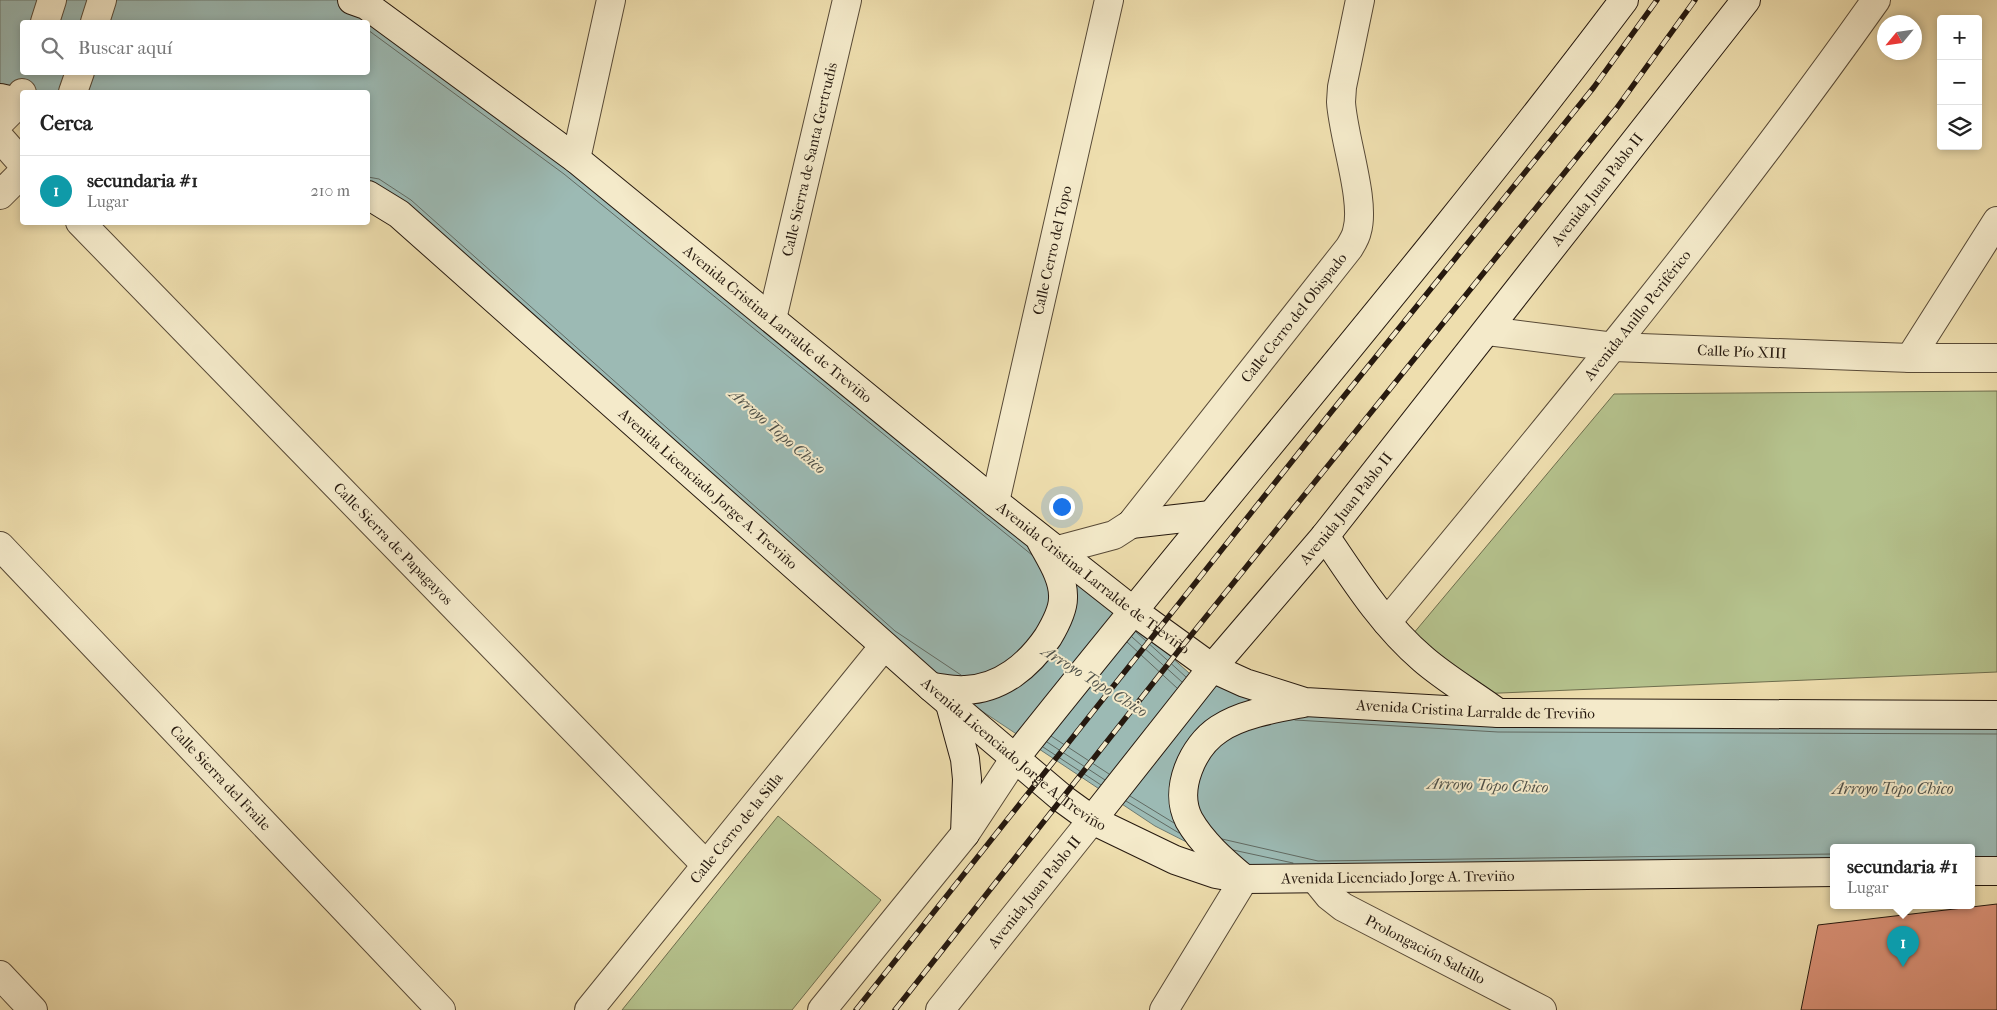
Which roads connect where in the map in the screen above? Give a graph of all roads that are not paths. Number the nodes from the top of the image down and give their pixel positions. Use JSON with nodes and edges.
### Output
{"nodes":[{"id":1,"x":52,"y":0,"type":"edge"},
{"id":2,"x":102,"y":0,"type":"edge"},
{"id":3,"x":611,"y":0,"type":"edge"},
{"id":4,"x":847,"y":0,"type":"edge"},
{"id":5,"x":1109,"y":0,"type":"edge"},
{"id":6,"x":1360,"y":0,"type":"edge"},
{"id":7,"x":1624,"y":0,"type":"edge"},
{"id":8,"x":1746,"y":0,"type":"edge"},
{"id":9,"x":1876,"y":0,"type":"edge"},
{"id":10,"x":361,"y":2,"type":"edge"},
{"id":11,"x":46,"y":20,"type":"edge"},
{"id":12,"x":96,"y":20,"type":"edge"},
{"id":13,"x":20,"y":92,"type":"edge"},
{"id":14,"x":0,"y":122,"type":"edge"},
{"id":15,"x":0,"y":138,"type":"edge"},
{"id":16,"x":576,"y":159,"type":"junction"},
{"id":17,"x":20,"y":161,"type":"edge"},
{"id":18,"x":20,"y":175,"type":"edge"},
{"id":19,"x":0,"y":195,"type":"edge"},
{"id":20,"x":370,"y":196,"type":"edge"},
{"id":21,"x":1997,"y":221,"type":"edge"},
{"id":22,"x":83,"y":225,"type":"edge"},
{"id":23,"x":772,"y":319,"type":"junction"},
{"id":24,"x":1488,"y":331,"type":"junction"},
{"id":25,"x":1614,"y":347,"type":"junction"},
{"id":26,"x":1910,"y":358,"type":"junction"},
{"id":27,"x":1997,"y":358,"type":"edge"},
{"id":28,"x":994,"y":502,"type":"junction"},
{"id":29,"x":1211,"y":515,"type":"junction"},
{"id":30,"x":1130,"y":524,"type":"junction"},
{"id":31,"x":1325,"y":536,"type":"junction"},
{"id":32,"x":0,"y":546,"type":"edge"},
{"id":33,"x":1051,"y":553,"type":"junction"},
{"id":34,"x":1127,"y":616,"type":"junction"},
{"id":35,"x":1387,"y":622,"type":"junction"},
{"id":36,"x":884,"y":646,"type":"junction"},
{"id":37,"x":1206,"y":676,"type":"junction"},
{"id":38,"x":949,"y":694,"type":"junction"},
{"id":39,"x":1305,"y":702,"type":"junction"},
{"id":40,"x":1498,"y":713,"type":"junction"},
{"id":41,"x":1997,"y":715,"type":"edge"},
{"id":42,"x":1021,"y":750,"type":"junction"},
{"id":43,"x":1098,"y":813,"type":"junction"},
{"id":44,"x":965,"y":834,"type":"junction"},
{"id":45,"x":706,"y":865,"type":"junction"},
{"id":46,"x":1975,"y":871,"type":"edge"},
{"id":47,"x":1997,"y":871,"type":"edge"},
{"id":48,"x":1830,"y":872,"type":"edge"},
{"id":49,"x":1244,"y":879,"type":"junction"},
{"id":50,"x":1316,"y":880,"type":"junction"},
{"id":51,"x":0,"y":975,"type":"edge"},
{"id":52,"x":33,"y":1010,"type":"edge"},
{"id":53,"x":441,"y":1010,"type":"edge"},
{"id":54,"x":589,"y":1010,"type":"edge"},
{"id":55,"x":822,"y":1010,"type":"edge"},
{"id":56,"x":940,"y":1010,"type":"edge"},
{"id":57,"x":1164,"y":1010,"type":"edge"},
{"id":58,"x":1542,"y":1010,"type":"edge"}],
"edges":[{"from":1,"to":11,"type":"main road"},
{"from":2,"to":12,"type":"main road"},
{"from":3,"to":16,"type":"main road"},
{"from":4,"to":23,"type":"main road","name":"Calle Sierra de Santa Gertrudis"},
{"from":5,"to":28,"type":"main road","name":"Calle Cerro del Topo"},
{"from":6,"to":30,"type":"main road","name":"Calle Cerro del Obispado"},
{"from":7,"to":29,"type":"main road"},
{"from":8,"to":24,"type":"main road","name":"Avenida Juan Pablo II"},
{"from":9,"to":25,"type":"main road","name":"Avenida Anillo Periférico"},
{"from":10,"to":16,"type":"main road","name":"Avenida Cristina Larralde de Treviño"},
{"from":13,"to":14,"type":"main road"},
{"from":15,"to":17,"type":"main road"},
{"from":16,"to":23,"type":"main road","name":"Avenida Cristina Larralde de Treviño"},
{"from":18,"to":19,"type":"main road"},
{"from":20,"to":36,"type":"main road","name":"Avenida Licenciado Jorge A. Treviño"},
{"from":21,"to":26,"type":"main road"},
{"from":22,"to":45,"type":"main road","name":"Calle Sierra de Papagayos"},
{"from":23,"to":28,"type":"main road","name":"Avenida Cristina Larralde de Treviño"},
{"from":24,"to":25,"type":"main road","name":"Calle Pío XIII"},
{"from":24,"to":31,"type":"main road","name":"Avenida Juan Pablo II"},
{"from":25,"to":26,"type":"main road","name":"Calle Pío XIII"},
{"from":25,"to":35,"type":"main road","name":"Avenida Anillo Periférico"},
{"from":26,"to":27,"type":"main road","name":"Calle Pío XIII"},
{"from":28,"to":33,"type":"main road","name":"Avenida Cristina Larralde de Treviño"},
{"from":29,"to":30,"type":"main road"},
{"from":29,"to":34,"type":"main road"},
{"from":30,"to":33,"type":"main road","name":"Calle Cerro del Obispado"},
{"from":31,"to":35,"type":"main road"},
{"from":31,"to":37,"type":"main road","name":"Avenida Juan Pablo II"},
{"from":32,"to":53,"type":"main road","name":"Calle Sierra del Fraile"},
{"from":33,"to":34,"type":"main road","name":"Avenida Cristina Larralde de Treviño"},
{"from":33,"to":38,"type":"main road"},
{"from":34,"to":37,"type":"main road","name":"Avenida Cristina Larralde de Treviño"},
{"from":34,"to":42,"type":"main road"},
{"from":35,"to":40,"type":"main road"},
{"from":36,"to":38,"type":"main road","name":"Avenida Licenciado Jorge A. Treviño"},
{"from":36,"to":45,"type":"main road","name":"Calle Cerro de la Silla"},
{"from":37,"to":39,"type":"main road","name":"Avenida Cristina Larralde de Treviño"},
{"from":37,"to":43,"type":"main road","name":"Avenida Juan Pablo II"},
{"from":38,"to":42,"type":"main road","name":"Avenida Licenciado Jorge A. Treviño"},
{"from":38,"to":44,"type":"main road"},
{"from":39,"to":40,"type":"main road","name":"Avenida Cristina Larralde de Treviño"},
{"from":39,"to":49,"type":"main road"},
{"from":40,"to":41,"type":"main road","name":"Avenida Cristina Larralde de Treviño"},
{"from":42,"to":43,"type":"main road","name":"Avenida Licenciado Jorge A. Treviño"},
{"from":42,"to":44,"type":"main road"},
{"from":43,"to":49,"type":"main road","name":"Avenida Licenciado Jorge A. Treviño"},
{"from":43,"to":56,"type":"main road","name":"Avenida Juan Pablo II"},
{"from":44,"to":55,"type":"main road"},
{"from":45,"to":54,"type":"main road","name":"Calle Cerro de la Silla"},
{"from":46,"to":47,"type":"main road"},
{"from":48,"to":50,"type":"main road","name":"Avenida Licenciado Jorge A. Treviño"},
{"from":49,"to":50,"type":"main road","name":"Avenida Licenciado Jorge A. Treviño"},
{"from":49,"to":57,"type":"main road"},
{"from":50,"to":58,"type":"main road","name":"Prolongación Saltillo"},
{"from":51,"to":52,"type":"main road"}]}
